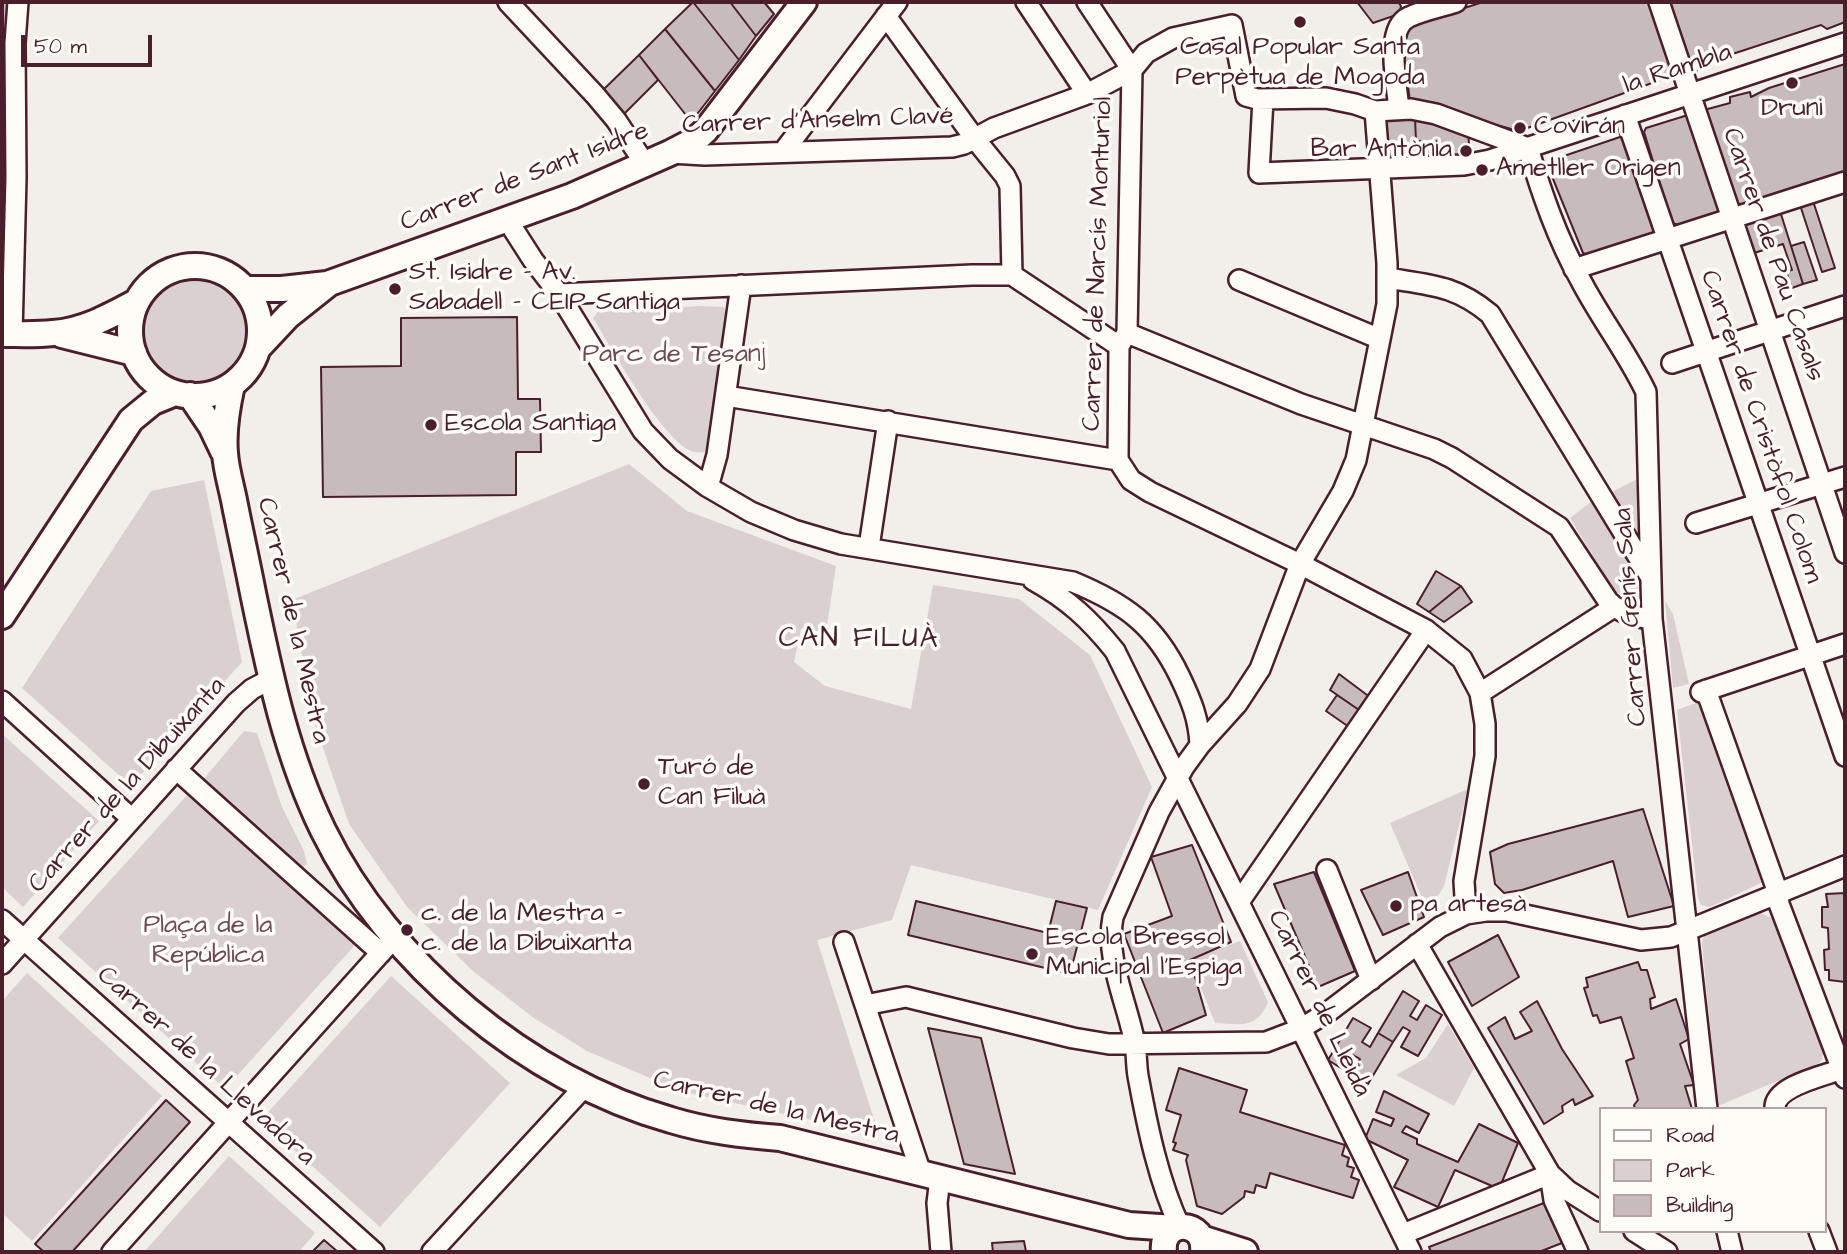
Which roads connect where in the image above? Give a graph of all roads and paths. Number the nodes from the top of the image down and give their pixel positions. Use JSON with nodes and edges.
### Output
{"nodes":[{"id":1,"x":18,"y":2,"type":"edge"},
{"id":2,"x":508,"y":2,"type":"edge"},
{"id":3,"x":804,"y":2,"type":"edge"},
{"id":4,"x":1026,"y":2,"type":"edge"},
{"id":5,"x":1087,"y":2,"type":"edge"},
{"id":6,"x":1456,"y":2,"type":"edge"},
{"id":7,"x":1659,"y":2,"type":"edge"},
{"id":8,"x":892,"y":9,"type":"edge"},
{"id":9,"x":1404,"y":9,"type":"edge"},
{"id":10,"x":1845,"y":43,"type":"edge"},
{"id":11,"x":1132,"y":70,"type":"junction"},
{"id":12,"x":1690,"y":93,"type":"junction"},
{"id":13,"x":1087,"y":94,"type":"junction"},
{"id":14,"x":1263,"y":99,"type":"junction"},
{"id":15,"x":1399,"y":109,"type":"junction"},
{"id":16,"x":1375,"y":111,"type":"junction"},
{"id":17,"x":1625,"y":115,"type":"junction"},
{"id":18,"x":1490,"y":136,"type":"junction"},
{"id":19,"x":975,"y":139,"type":"junction"},
{"id":20,"x":1528,"y":149,"type":"junction"},
{"id":21,"x":783,"y":152,"type":"junction"},
{"id":22,"x":670,"y":153,"type":"junction"},
{"id":23,"x":1490,"y":160,"type":"junction"},
{"id":24,"x":645,"y":164,"type":"junction"},
{"id":25,"x":1380,"y":170,"type":"junction"},
{"id":26,"x":1845,"y":182,"type":"edge"},
{"id":27,"x":1731,"y":217,"type":"junction"},
{"id":28,"x":508,"y":221,"type":"junction"},
{"id":29,"x":1668,"y":238,"type":"junction"},
{"id":30,"x":1574,"y":269,"type":"junction"},
{"id":31,"x":1012,"y":275,"type":"junction"},
{"id":32,"x":1387,"y":278,"type":"junction"},
{"id":33,"x":1239,"y":280,"type":"dead end"},
{"id":34,"x":327,"y":284,"type":"junction"},
{"id":35,"x":741,"y":285,"type":"junction"},
{"id":36,"x":244,"y":289,"type":"junction"},
{"id":37,"x":559,"y":294,"type":"junction"},
{"id":38,"x":136,"y":302,"type":"junction"},
{"id":39,"x":1845,"y":306,"type":"edge"},
{"id":40,"x":1770,"y":331,"type":"junction"},
{"id":41,"x":55,"y":333,"type":"junction"},
{"id":42,"x":7,"y":334,"type":"edge"},
{"id":43,"x":1123,"y":339,"type":"junction"},
{"id":44,"x":1380,"y":339,"type":"junction"},
{"id":45,"x":258,"y":348,"type":"junction"},
{"id":46,"x":1707,"y":352,"type":"junction"},
{"id":47,"x":138,"y":361,"type":"junction"},
{"id":48,"x":1672,"y":363,"type":"dead end"},
{"id":49,"x":232,"y":385,"type":"junction"},
{"id":50,"x":182,"y":394,"type":"junction"},
{"id":51,"x":726,"y":396,"type":"junction"},
{"id":52,"x":131,"y":420,"type":"junction"},
{"id":53,"x":888,"y":421,"type":"junction"},
{"id":54,"x":1363,"y":425,"type":"junction"},
{"id":55,"x":225,"y":455,"type":"junction"},
{"id":56,"x":1118,"y":460,"type":"junction"},
{"id":57,"x":1845,"y":477,"type":"edge"},
{"id":58,"x":1822,"y":485,"type":"junction"},
{"id":59,"x":708,"y":487,"type":"junction"},
{"id":60,"x":1758,"y":503,"type":"junction"},
{"id":61,"x":1696,"y":523,"type":"dead end"},
{"id":62,"x":869,"y":547,"type":"junction"},
{"id":63,"x":1845,"y":553,"type":"edge"},
{"id":64,"x":1300,"y":564,"type":"junction"},
{"id":65,"x":1024,"y":575,"type":"junction"},
{"id":66,"x":1651,"y":578,"type":"junction"},
{"id":67,"x":1614,"y":607,"type":"junction"},
{"id":68,"x":2,"y":617,"type":"edge"},
{"id":69,"x":1652,"y":619,"type":"junction"},
{"id":70,"x":1426,"y":630,"type":"junction"},
{"id":71,"x":1845,"y":644,"type":"edge"},
{"id":72,"x":1810,"y":655,"type":"junction"},
{"id":73,"x":271,"y":679,"type":"junction"},
{"id":74,"x":1480,"y":693,"type":"junction"},
{"id":75,"x":2,"y":701,"type":"edge"},
{"id":76,"x":1200,"y":745,"type":"junction"},
{"id":77,"x":1845,"y":757,"type":"edge"},
{"id":78,"x":176,"y":769,"type":"junction"},
{"id":79,"x":1178,"y":778,"type":"junction"},
{"id":80,"x":132,"y":819,"type":"junction"},
{"id":81,"x":1845,"y":866,"type":"edge"},
{"id":82,"x":1327,"y":870,"type":"dead end"},
{"id":83,"x":1777,"y":893,"type":"junction"},
{"id":84,"x":1239,"y":902,"type":"junction"},
{"id":85,"x":1466,"y":914,"type":"junction"},
{"id":86,"x":2,"y":920,"type":"edge"},
{"id":87,"x":1687,"y":930,"type":"junction"},
{"id":88,"x":24,"y":940,"type":"junction"},
{"id":89,"x":844,"y":942,"type":"dead end"},
{"id":90,"x":1418,"y":944,"type":"junction"},
{"id":91,"x":388,"y":945,"type":"junction"},
{"id":92,"x":2,"y":964,"type":"edge"},
{"id":93,"x":1371,"y":980,"type":"junction"},
{"id":94,"x":865,"y":1005,"type":"junction"},
{"id":95,"x":1300,"y":1029,"type":"junction"},
{"id":96,"x":1135,"y":1045,"type":"junction"},
{"id":97,"x":1843,"y":1073,"type":"edge"},
{"id":98,"x":585,"y":1086,"type":"junction"},
{"id":99,"x":1707,"y":1107,"type":"edge"},
{"id":100,"x":1775,"y":1107,"type":"edge"},
{"id":101,"x":228,"y":1123,"type":"junction"},
{"id":102,"x":1550,"y":1174,"type":"junction"},
{"id":103,"x":930,"y":1176,"type":"junction"},
{"id":104,"x":1598,"y":1210,"type":"edge"},
{"id":105,"x":1129,"y":1225,"type":"junction"},
{"id":106,"x":1727,"y":1233,"type":"edge"},
{"id":107,"x":1820,"y":1233,"type":"edge"},
{"id":108,"x":1402,"y":1234,"type":"junction"},
{"id":109,"x":1190,"y":1236,"type":"edge"},
{"id":110,"x":1643,"y":1241,"type":"edge"},
{"id":111,"x":112,"y":1252,"type":"edge"},
{"id":112,"x":374,"y":1252,"type":"edge"},
{"id":113,"x":432,"y":1252,"type":"edge"},
{"id":114,"x":941,"y":1252,"type":"edge"},
{"id":115,"x":1164,"y":1252,"type":"edge"},
{"id":116,"x":1245,"y":1252,"type":"edge"},
{"id":117,"x":1411,"y":1252,"type":"edge"},
{"id":118,"x":1578,"y":1252,"type":"edge"},
{"id":119,"x":1667,"y":1252,"type":"edge"},
{"id":120,"x":1732,"y":1252,"type":"edge"},
{"id":121,"x":1827,"y":1252,"type":"edge"}],
"edges":[{"from":1,"to":42,"type":"street"},
{"from":2,"to":24,"type":"street"},
{"from":3,"to":22,"type":"main road","name":"Carrer de Sant Isidre"},
{"from":4,"to":13,"type":"street"},
{"from":5,"to":11,"type":"street"},
{"from":6,"to":9,"type":"street"},
{"from":7,"to":12,"type":"street","name":"Carrer de Pau Casals"},
{"from":8,"to":19,"type":"street"},
{"from":8,"to":21,"type":"street"},
{"from":9,"to":15,"type":"street"},
{"from":10,"to":12,"type":"street","name":"la Rambla"},
{"from":11,"to":13,"type":"street","name":"Carrer d'Anselm Clavé"},
{"from":11,"to":14,"type":"street","name":"Carrer d'Anselm Clavé"},
{"from":11,"to":43,"type":"street","name":"Carrer de Narcís Monturiol"},
{"from":12,"to":17,"type":"street","name":"la Rambla"},
{"from":12,"to":27,"type":"street","name":"Carrer de Pau Casals"},
{"from":13,"to":19,"type":"street","name":"Carrer d'Anselm Clavé"},
{"from":14,"to":16,"type":"street"},
{"from":14,"to":25,"type":"street","name":"la Rambla"},
{"from":15,"to":16,"type":"street"},
{"from":15,"to":18,"type":"street"},
{"from":16,"to":25,"type":"street"},
{"from":17,"to":20,"type":"street","name":"la Rambla"},
{"from":17,"to":29,"type":"street","name":"Carrer de Cristòfol Colom"},
{"from":18,"to":20,"type":"street"},
{"from":18,"to":23,"type":"street"},
{"from":19,"to":21,"type":"street","name":"Carrer d'Anselm Clavé"},
{"from":19,"to":31,"type":"street"},
{"from":20,"to":23,"type":"street","name":"la Rambla"},
{"from":20,"to":30,"type":"street","name":"Carrer Genís Sala"},
{"from":21,"to":22,"type":"street","name":"Carrer d'Anselm Clavé"},
{"from":22,"to":24,"type":"main road","name":"Carrer de Sant Isidre"},
{"from":23,"to":25,"type":"street","name":"la Rambla"},
{"from":24,"to":28,"type":"main road","name":"Carrer de Sant Isidre"},
{"from":25,"to":32,"type":"street"},
{"from":26,"to":27,"type":"street"},
{"from":27,"to":29,"type":"street"},
{"from":27,"to":40,"type":"street","name":"Carrer de Pau Casals"},
{"from":28,"to":34,"type":"main road","name":"Carrer de Sant Isidre"},
{"from":28,"to":37,"type":"street"},
{"from":29,"to":30,"type":"street"},
{"from":29,"to":46,"type":"street","name":"Carrer de Cristòfol Colom"},
{"from":30,"to":66,"type":"street","name":"Carrer Genís Sala"},
{"from":31,"to":35,"type":"street"},
{"from":31,"to":43,"type":"street"},
{"from":32,"to":44,"type":"street"},
{"from":32,"to":66,"type":"street"},
{"from":33,"to":44,"type":"street"},
{"from":34,"to":36,"type":"main road","name":"Carrer de Sant Isidre"},
{"from":34,"to":45,"type":"main road","name":"Carrer de Sant Isidre"},
{"from":35,"to":37,"type":"street"},
{"from":35,"to":51,"type":"street"},
{"from":36,"to":38,"type":"main road"},
{"from":36,"to":45,"type":"main road"},
{"from":37,"to":59,"type":"street"},
{"from":38,"to":41,"type":"main road"},
{"from":38,"to":47,"type":"main road"},
{"from":39,"to":40,"type":"street"},
{"from":40,"to":46,"type":"street"},
{"from":40,"to":58,"type":"street","name":"Carrer de Pau Casals"},
{"from":41,"to":42,"type":"main road"},
{"from":41,"to":47,"type":"main road"},
{"from":43,"to":54,"type":"street"},
{"from":43,"to":56,"type":"street","name":"Carrer de Narcís Monturiol"},
{"from":44,"to":54,"type":"street"},
{"from":45,"to":49,"type":"main road"},
{"from":46,"to":48,"type":"street"},
{"from":46,"to":60,"type":"street","name":"Carrer de Cristòfol Colom"},
{"from":47,"to":50,"type":"main road"},
{"from":47,"to":52,"type":"main road"},
{"from":49,"to":50,"type":"main road"},
{"from":49,"to":55,"type":"main road","name":"Carrer de la Mestra"},
{"from":50,"to":52,"type":"main road"},
{"from":50,"to":55,"type":"main road","name":"Carrer de la Mestra"},
{"from":51,"to":53,"type":"street"},
{"from":51,"to":59,"type":"street"},
{"from":52,"to":68,"type":"main road"},
{"from":53,"to":56,"type":"street"},
{"from":53,"to":62,"type":"street"},
{"from":54,"to":64,"type":"street"},
{"from":54,"to":67,"type":"street"},
{"from":55,"to":73,"type":"main road","name":"Carrer de la Mestra"},
{"from":56,"to":64,"type":"street"},
{"from":57,"to":58,"type":"street"},
{"from":58,"to":60,"type":"street"},
{"from":58,"to":63,"type":"street","name":"Carrer de Pau Casals"},
{"from":59,"to":62,"type":"street"},
{"from":60,"to":61,"type":"street"},
{"from":60,"to":72,"type":"street","name":"Carrer de Cristòfol Colom"},
{"from":62,"to":65,"type":"street"},
{"from":64,"to":70,"type":"street"},
{"from":64,"to":76,"type":"street"},
{"from":65,"to":76,"type":"street"},
{"from":65,"to":79,"type":"street","name":"Carrer de Lleida"},
{"from":66,"to":69,"type":"street","name":"Carrer Genís Sala"},
{"from":67,"to":69,"type":"street"},
{"from":67,"to":74,"type":"street"},
{"from":69,"to":87,"type":"street","name":"Carrer Genís Sala"},
{"from":70,"to":74,"type":"street"},
{"from":70,"to":84,"type":"street"},
{"from":71,"to":72,"type":"street"},
{"from":72,"to":77,"type":"street","name":"Carrer de Cristòfol Colom"},
{"from":72,"to":83,"type":"street"},
{"from":73,"to":78,"type":"street","name":"Carrer de la Dibuixanta"},
{"from":73,"to":91,"type":"main road","name":"Carrer de la Mestra"},
{"from":74,"to":85,"type":"street"},
{"from":75,"to":80,"type":"street"},
{"from":76,"to":79,"type":"street"},
{"from":78,"to":80,"type":"street","name":"Carrer de la Dibuixanta"},
{"from":78,"to":91,"type":"street"},
{"from":79,"to":84,"type":"street","name":"Carrer de Lleida"},
{"from":79,"to":96,"type":"street"},
{"from":80,"to":88,"type":"street","name":"Carrer de la Dibuixanta"},
{"from":81,"to":83,"type":"street"},
{"from":82,"to":93,"type":"street"},
{"from":83,"to":87,"type":"street"},
{"from":83,"to":97,"type":"street"},
{"from":84,"to":95,"type":"street","name":"Carrer de Lleida"},
{"from":85,"to":87,"type":"street"},
{"from":85,"to":90,"type":"street"},
{"from":86,"to":88,"type":"street","name":"Carrer de la Llevadora"},
{"from":87,"to":99,"type":"street","name":"Carrer Genís Sala"},
{"from":88,"to":92,"type":"street","name":"Carrer de la Dibuixanta"},
{"from":88,"to":101,"type":"street","name":"Carrer de la Llevadora"},
{"from":89,"to":94,"type":"street"},
{"from":90,"to":93,"type":"street"},
{"from":90,"to":102,"type":"street"},
{"from":91,"to":98,"type":"main road","name":"Carrer de la Mestra"},
{"from":91,"to":101,"type":"street"},
{"from":93,"to":95,"type":"street"},
{"from":94,"to":96,"type":"street"},
{"from":94,"to":103,"type":"street"},
{"from":95,"to":96,"type":"street"},
{"from":95,"to":108,"type":"street","name":"Carrer de Lleida"},
{"from":96,"to":109,"type":"street"},
{"from":97,"to":100,"type":"street"},
{"from":98,"to":103,"type":"main road","name":"Carrer de la Mestra"},
{"from":98,"to":113,"type":"street"},
{"from":101,"to":111,"type":"street"},
{"from":101,"to":112,"type":"street","name":"Carrer de la Llevadora"},
{"from":102,"to":104,"type":"street"},
{"from":102,"to":108,"type":"street"},
{"from":102,"to":118,"type":"street"},
{"from":103,"to":105,"type":"main road","name":"Carrer de la Mestra"},
{"from":103,"to":114,"type":"street"},
{"from":105,"to":109,"type":"main road"},
{"from":105,"to":115,"type":"main road"},
{"from":106,"to":120,"type":"street"},
{"from":107,"to":121,"type":"street"},
{"from":108,"to":117,"type":"street","name":"Carrer de Lleida"},
{"from":109,"to":115,"type":"main road"},
{"from":109,"to":116,"type":"main road"},
{"from":110,"to":119,"type":"street"}]}
